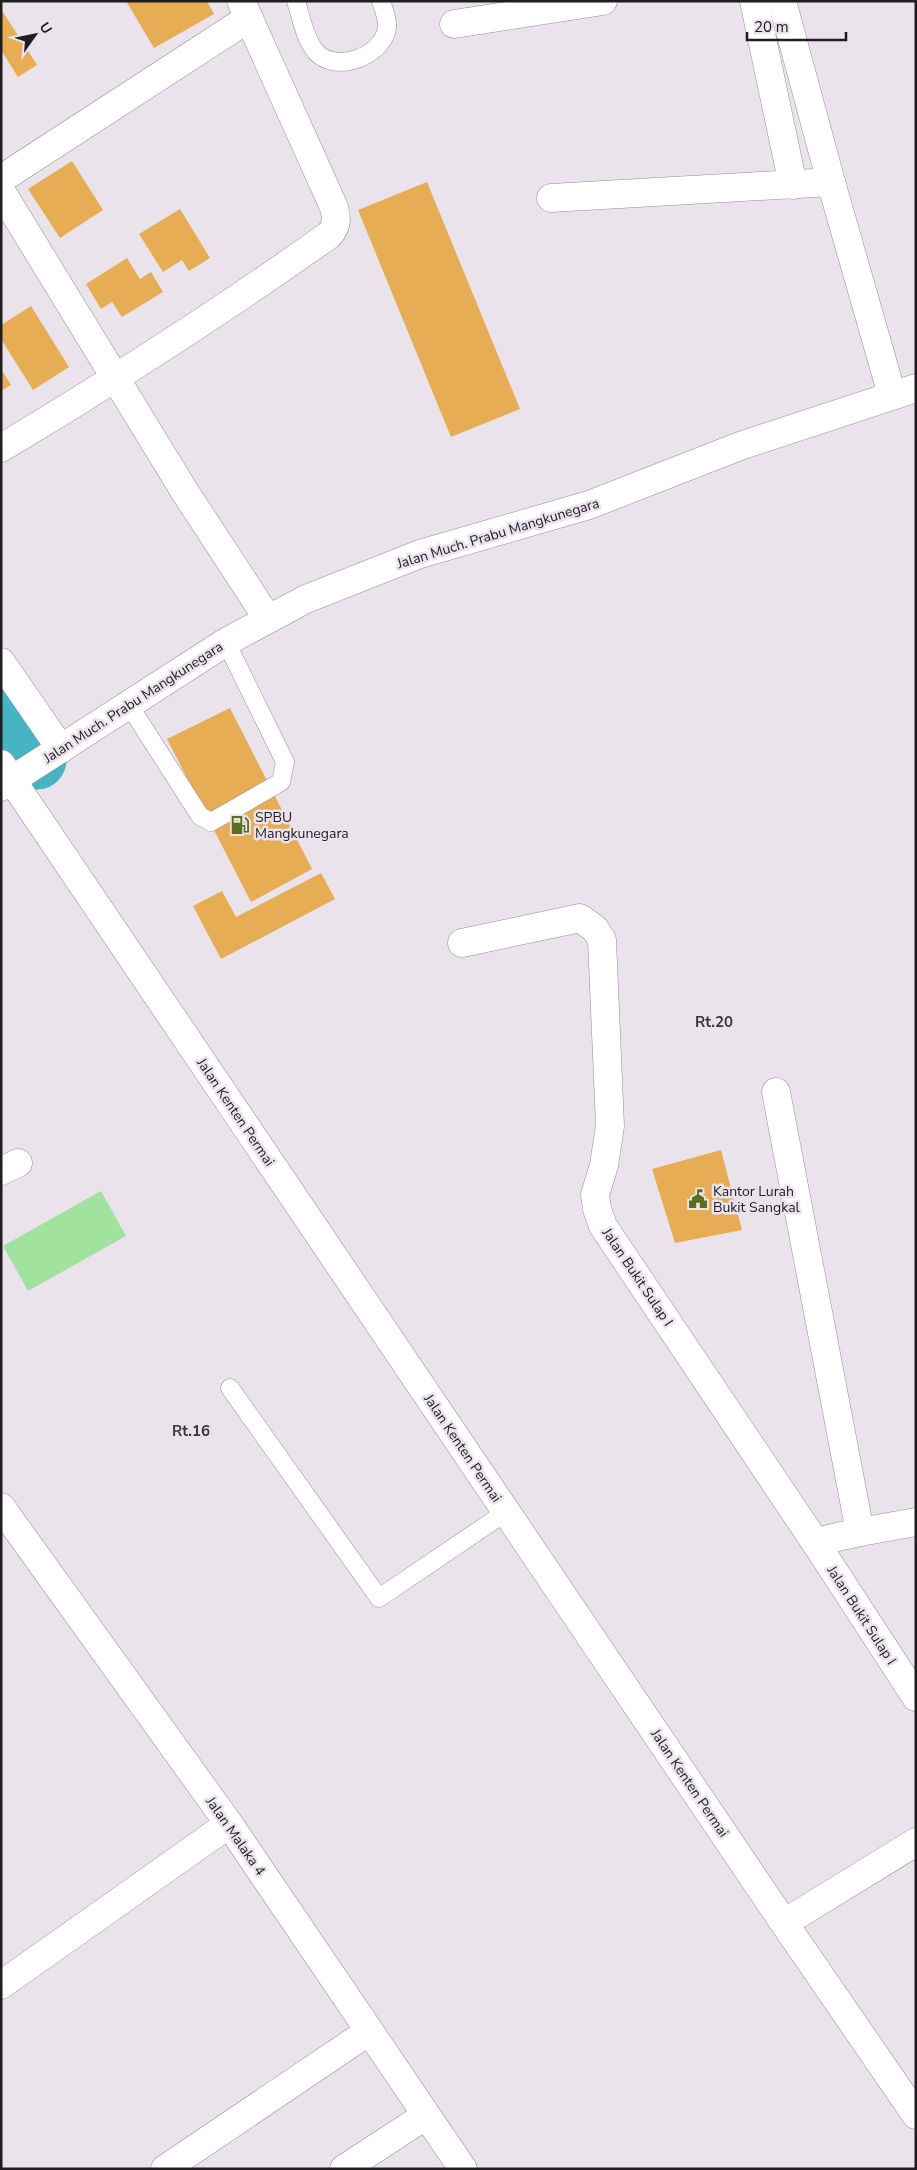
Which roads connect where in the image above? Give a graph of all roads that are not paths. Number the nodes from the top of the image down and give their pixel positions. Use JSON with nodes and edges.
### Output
{"nodes":[{"id":1,"x":296,"y":1,"type":"edge"},
{"id":2,"x":381,"y":1,"type":"edge"},
{"id":3,"x":603,"y":1,"type":"edge"},
{"id":4,"x":754,"y":1,"type":"edge"},
{"id":5,"x":782,"y":1,"type":"edge"},
{"id":6,"x":245,"y":10,"type":"edge"},
{"id":7,"x":454,"y":24,"type":"dead end"},
{"id":8,"x":1,"y":179,"type":"edge"},
{"id":9,"x":831,"y":182,"type":"junction"},
{"id":10,"x":793,"y":185,"type":"junction"},
{"id":11,"x":1,"y":191,"type":"edge"},
{"id":12,"x":551,"y":198,"type":"dead end"},
{"id":13,"x":116,"y":379,"type":"junction"},
{"id":14,"x":904,"y":392,"type":"edge"},
{"id":15,"x":1,"y":448,"type":"edge"},
{"id":16,"x":268,"y":619,"type":"junction"},
{"id":17,"x":226,"y":642,"type":"junction"},
{"id":18,"x":1,"y":662,"type":"edge"},
{"id":19,"x":129,"y":705,"type":"junction"},
{"id":20,"x":61,"y":749,"type":"junction"},
{"id":21,"x":5,"y":777,"type":"edge"},
{"id":22,"x":462,"y":943,"type":"dead end"},
{"id":23,"x":776,"y":1092,"type":"dead end"},
{"id":24,"x":230,"y":1388,"type":"dead end"},
{"id":25,"x":1,"y":1507,"type":"edge"},
{"id":26,"x":506,"y":1512,"type":"junction"},
{"id":27,"x":916,"y":1522,"type":"edge"},
{"id":28,"x":860,"y":1532,"type":"junction"},
{"id":29,"x":815,"y":1542,"type":"junction"},
{"id":30,"x":916,"y":1697,"type":"edge"},
{"id":31,"x":228,"y":1824,"type":"junction"},
{"id":32,"x":916,"y":1842,"type":"edge"},
{"id":33,"x":784,"y":1923,"type":"junction"},
{"id":34,"x":1,"y":1985,"type":"edge"},
{"id":35,"x":368,"y":2032,"type":"junction"},
{"id":36,"x":916,"y":2115,"type":"edge"},
{"id":37,"x":425,"y":2116,"type":"junction"},
{"id":38,"x":165,"y":2169,"type":"edge"},
{"id":39,"x":344,"y":2169,"type":"edge"},
{"id":40,"x":463,"y":2169,"type":"edge"}],
"edges":[{"from":1,"to":2,"type":"lane"},
{"from":3,"to":7,"type":"street"},
{"from":4,"to":10,"type":"street"},
{"from":5,"to":9,"type":"street"},
{"from":6,"to":8,"type":"street"},
{"from":6,"to":13,"type":"street"},
{"from":9,"to":10,"type":"street"},
{"from":9,"to":14,"type":"street"},
{"from":10,"to":12,"type":"street"},
{"from":11,"to":13,"type":"street"},
{"from":13,"to":15,"type":"street"},
{"from":13,"to":16,"type":"street"},
{"from":14,"to":16,"type":"street","name":"Jalan Much. Prabu Mangkunegara"},
{"from":16,"to":17,"type":"street","name":"Jalan Much. Prabu Mangkunegara"},
{"from":17,"to":19,"type":"street","name":"Jalan Much. Prabu Mangkunegara"},
{"from":17,"to":19,"type":"lane"},
{"from":18,"to":20,"type":"street"},
{"from":19,"to":20,"type":"street","name":"Jalan Much. Prabu Mangkunegara"},
{"from":20,"to":21,"type":"street","name":"Jalan Much. Prabu Mangkunegara"},
{"from":21,"to":26,"type":"street","name":"Jalan Kenten Permai"},
{"from":22,"to":29,"type":"street","name":"Jalan Bukit Sulap I"},
{"from":23,"to":28,"type":"street"},
{"from":24,"to":26,"type":"lane"},
{"from":25,"to":31,"type":"street","name":"Jalan Malaka 4"},
{"from":26,"to":33,"type":"street","name":"Jalan Kenten Permai"},
{"from":27,"to":28,"type":"street"},
{"from":28,"to":29,"type":"street"},
{"from":29,"to":30,"type":"street","name":"Jalan Bukit Sulap I"},
{"from":31,"to":34,"type":"street"},
{"from":31,"to":35,"type":"street","name":"Jalan Malaka 4"},
{"from":32,"to":33,"type":"street"},
{"from":33,"to":36,"type":"street","name":"Jalan Kenten Permai"},
{"from":35,"to":37,"type":"street","name":"Jalan Malaka 4"},
{"from":35,"to":38,"type":"street"},
{"from":37,"to":39,"type":"street"},
{"from":37,"to":40,"type":"street","name":"Jalan Malaka 4"}]}
